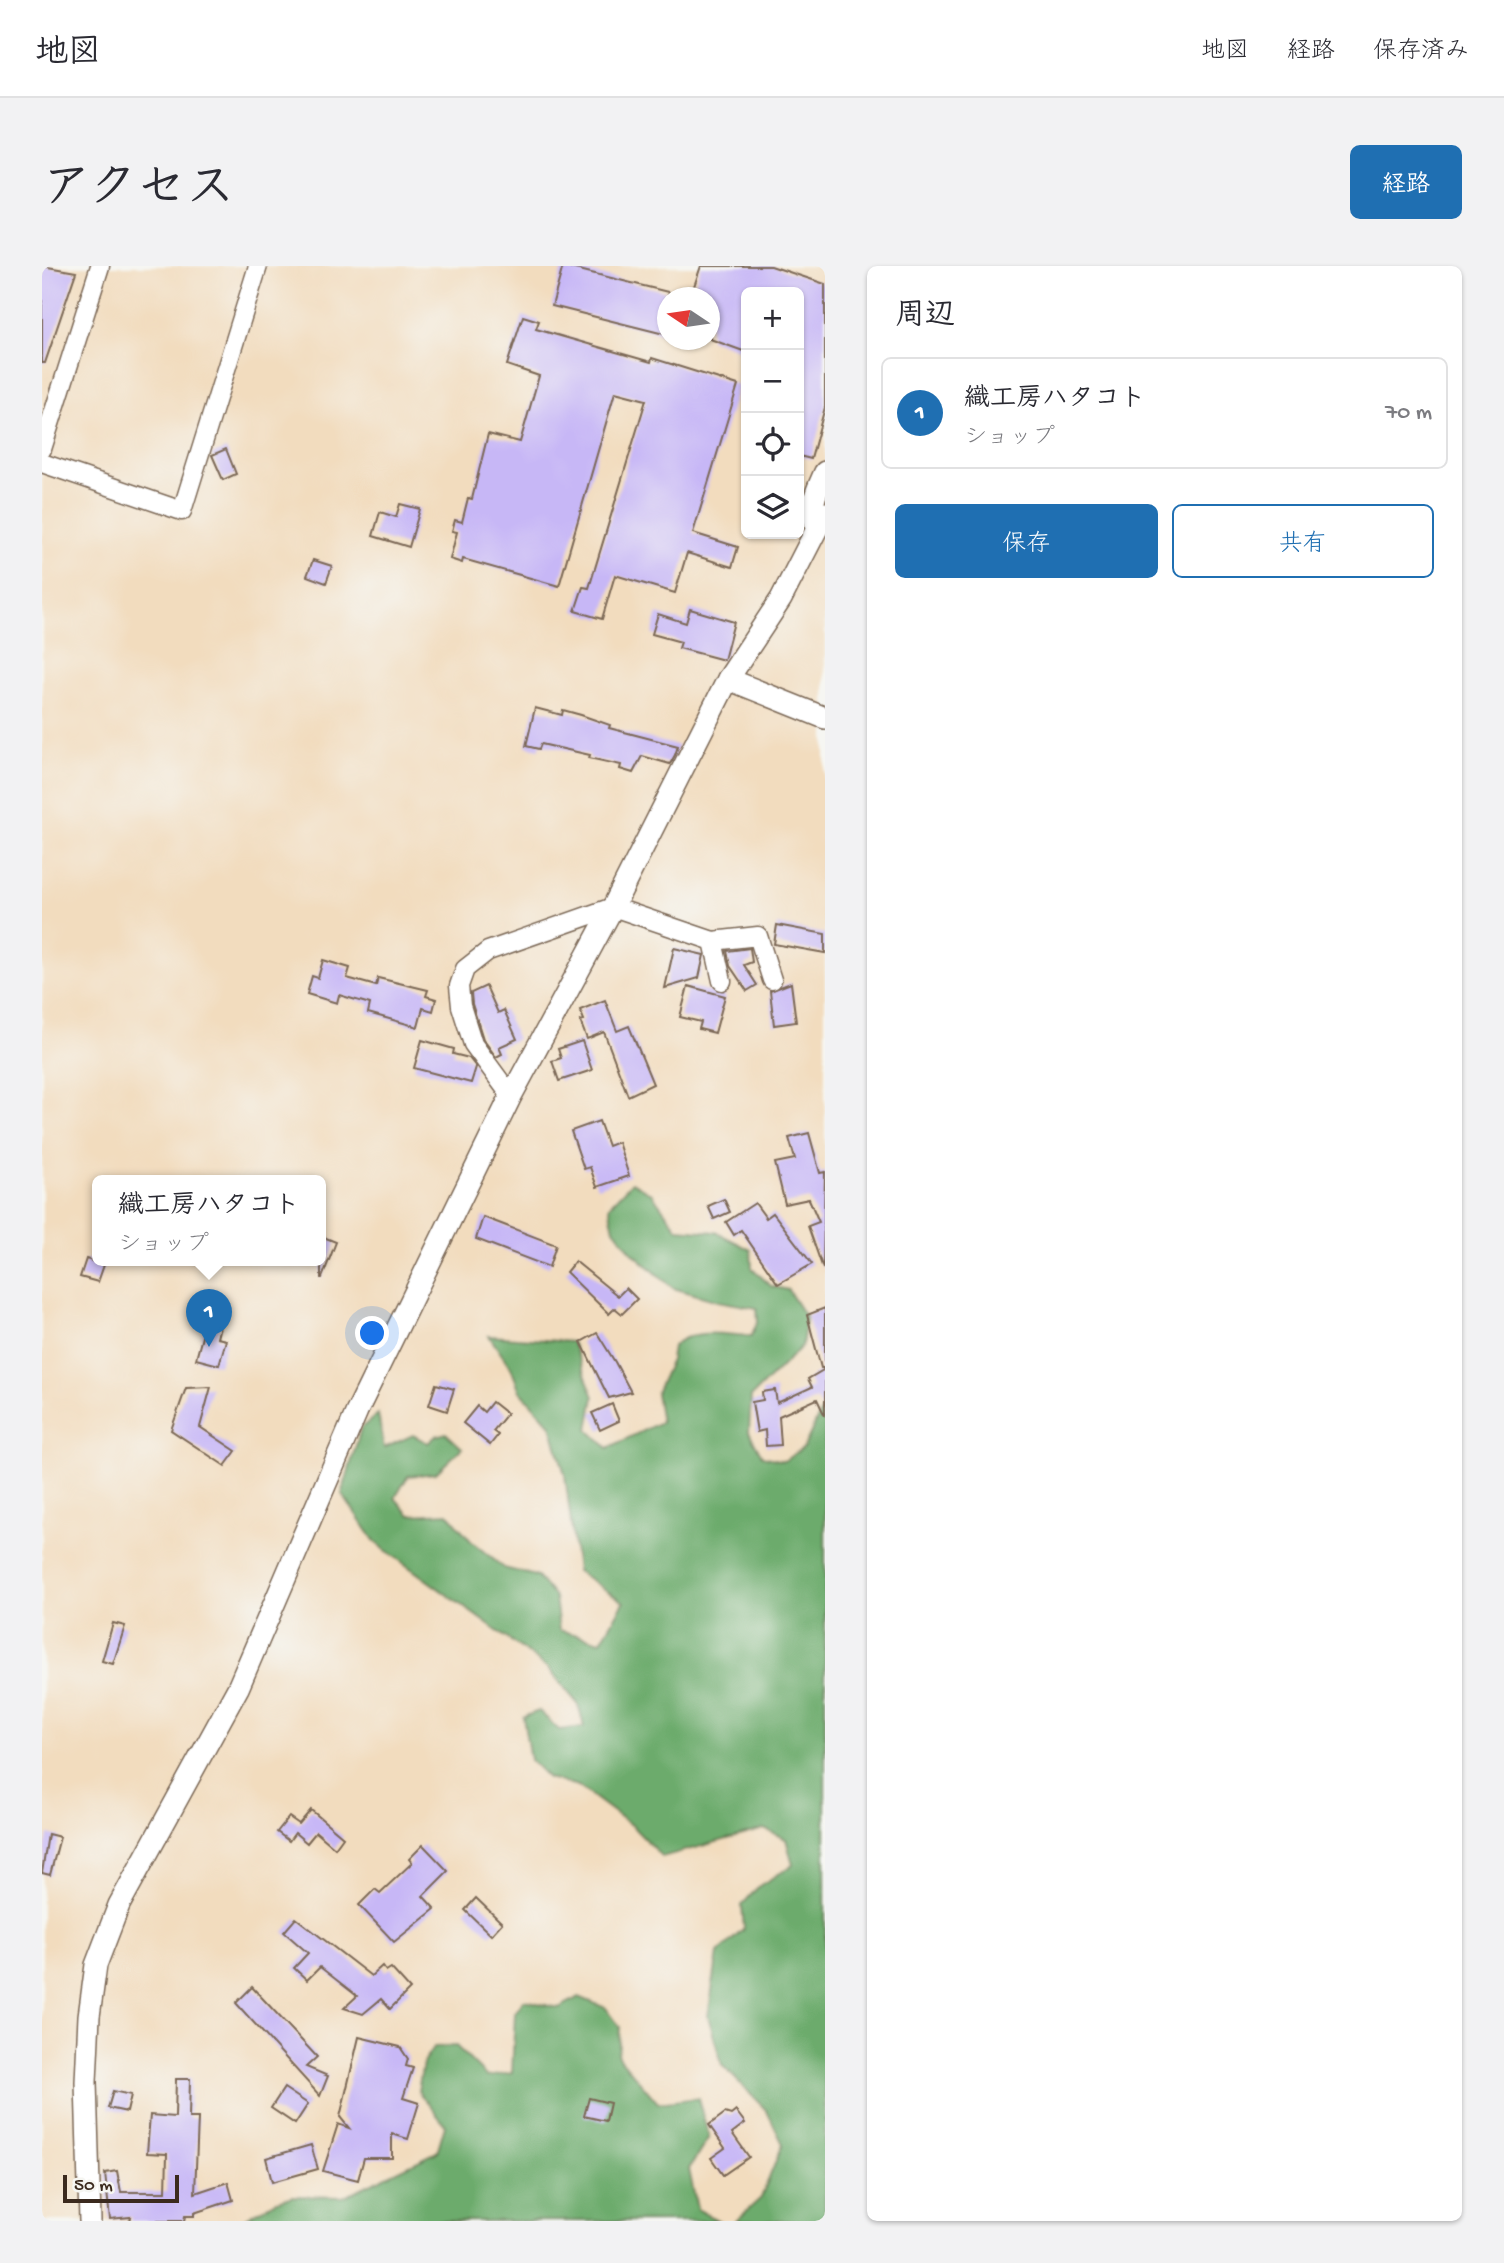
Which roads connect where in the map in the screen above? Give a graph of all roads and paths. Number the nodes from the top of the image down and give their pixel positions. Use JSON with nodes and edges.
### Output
{"nodes":[{"id":1,"x":100,"y":266,"type":"edge"},
{"id":2,"x":258,"y":266,"type":"edge"},
{"id":3,"x":42,"y":449,"type":"edge"},
{"id":4,"x":42,"y":463,"type":"edge"},
{"id":5,"x":825,"y":472,"type":"edge"},
{"id":6,"x":821,"y":520,"type":"edge"},
{"id":7,"x":728,"y":679,"type":"junction"},
{"id":8,"x":825,"y":718,"type":"edge"},
{"id":9,"x":613,"y":907,"type":"junction"},
{"id":10,"x":713,"y":941,"type":"junction"},
{"id":11,"x":772,"y":980,"type":"dead end"},
{"id":12,"x":723,"y":981,"type":"dead end"},
{"id":13,"x":511,"y":1096,"type":"junction"},
{"id":14,"x":90,"y":2221,"type":"edge"}],
"edges":[{"from":1,"to":3,"type":"street"},
{"from":2,"to":4,"type":"street"},
{"from":5,"to":6,"type":"street"},
{"from":6,"to":7,"type":"street"},
{"from":7,"to":8,"type":"street"},
{"from":7,"to":9,"type":"street"},
{"from":9,"to":10,"type":"street"},
{"from":9,"to":13,"type":"street"},
{"from":9,"to":13,"type":"street"},
{"from":10,"to":11,"type":"street"},
{"from":10,"to":12,"type":"street"},
{"from":13,"to":14,"type":"street"}]}
